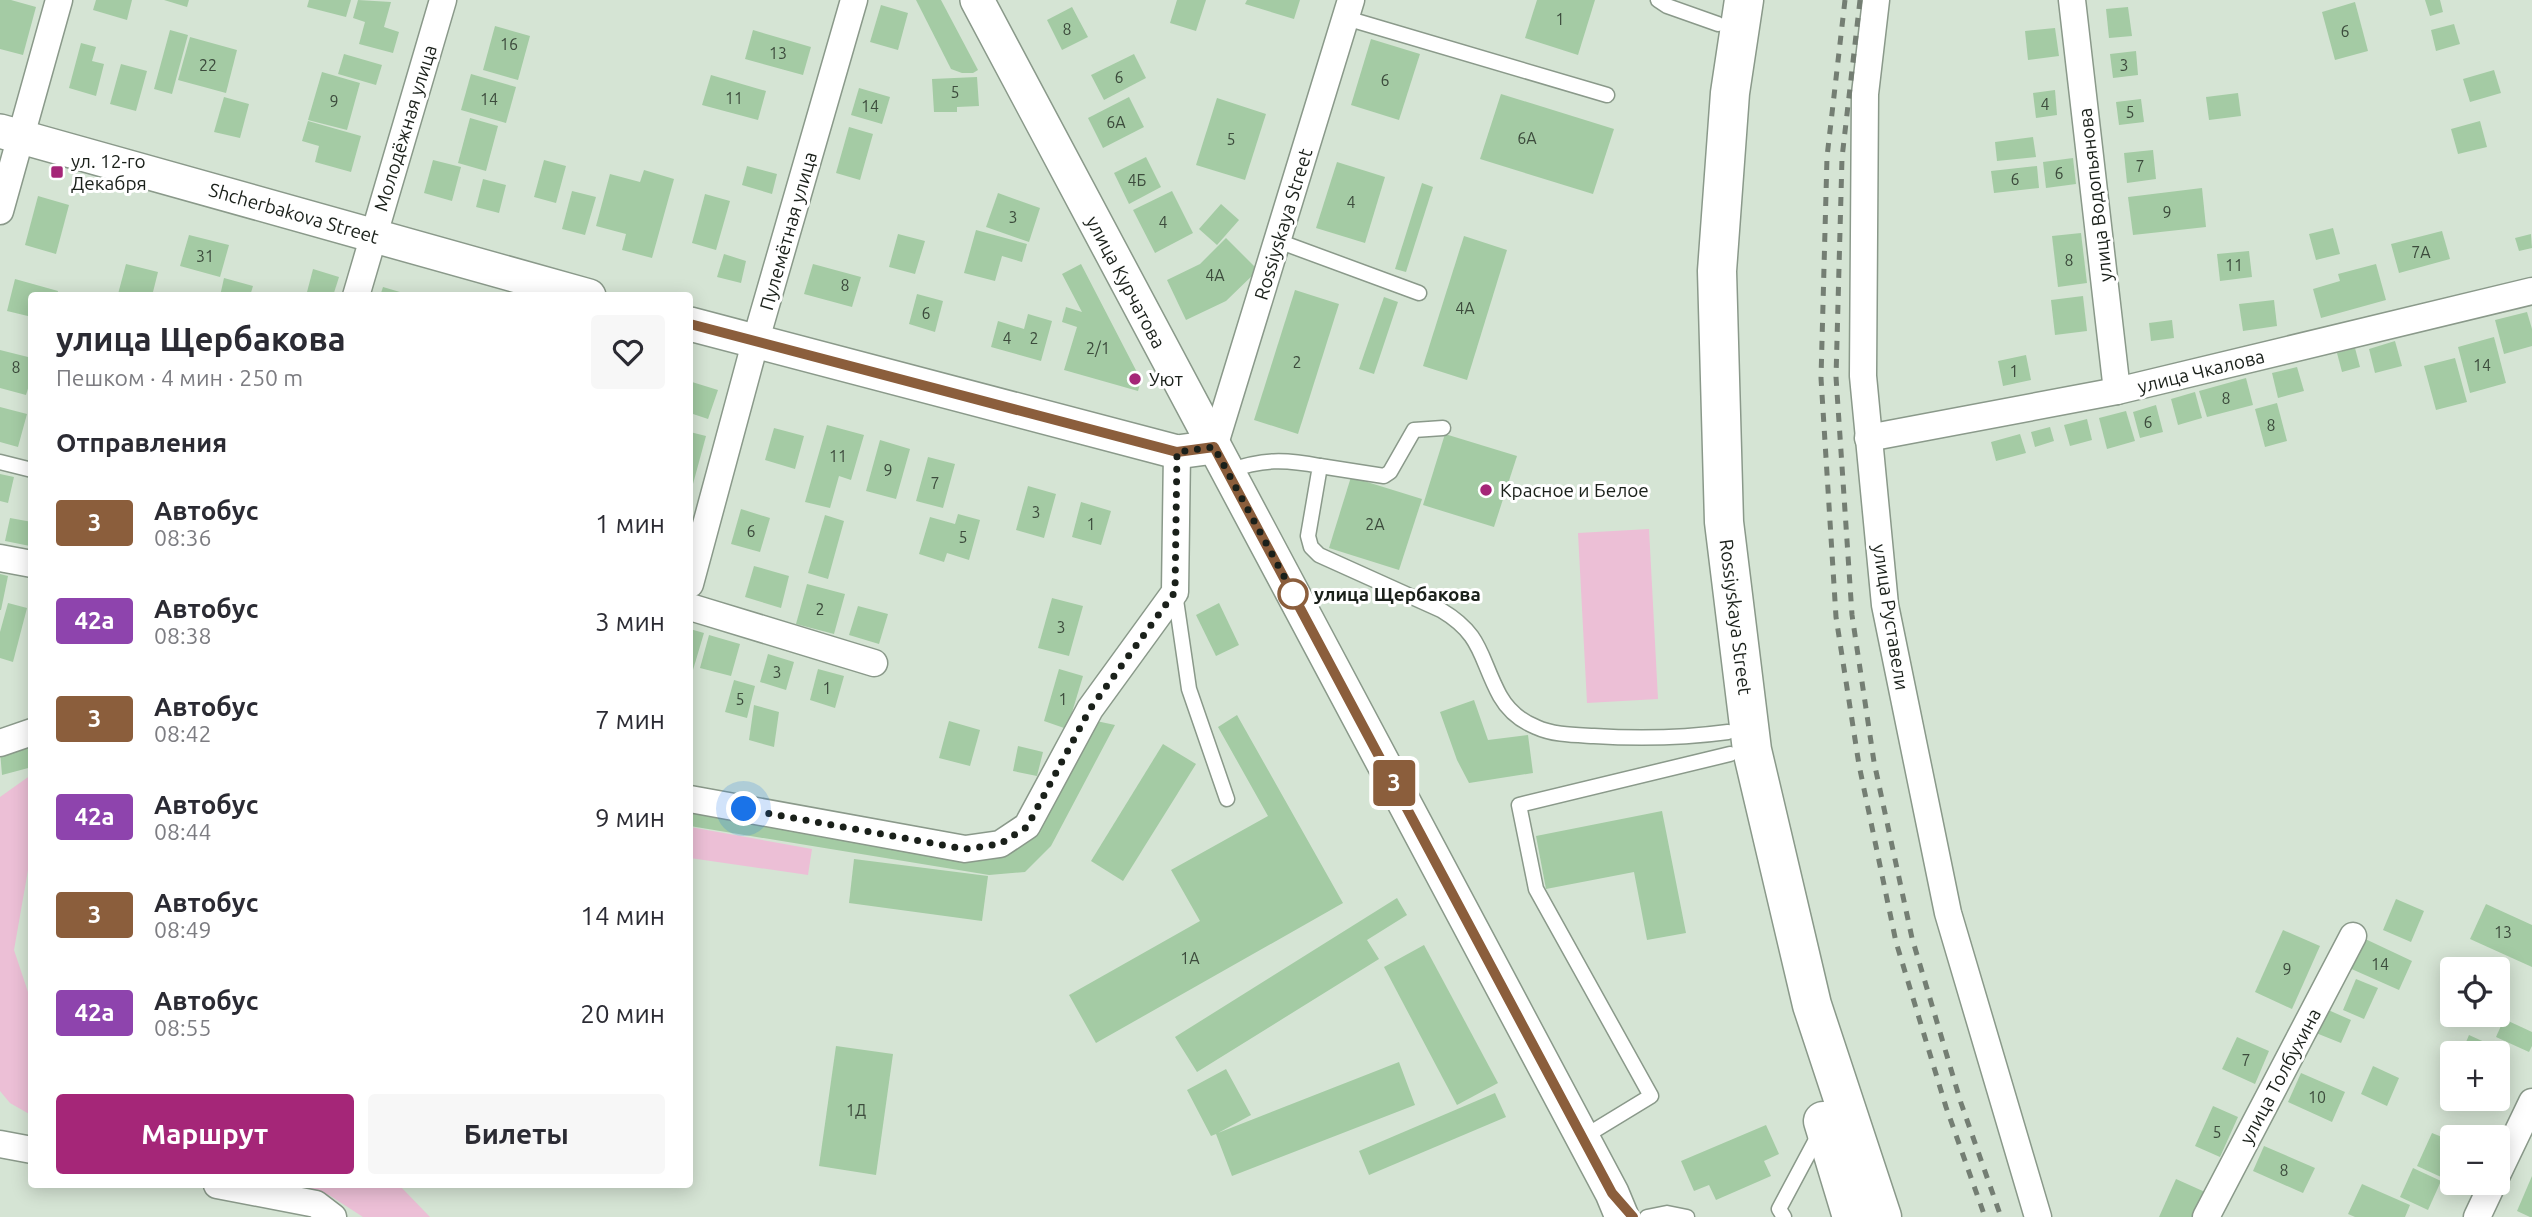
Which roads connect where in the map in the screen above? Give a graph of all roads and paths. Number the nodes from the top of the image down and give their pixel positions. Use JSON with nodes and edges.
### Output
{"nodes":[{"id":1,"x":59,"y":0,"type":"edge"},
{"id":2,"x":443,"y":0,"type":"edge"},
{"id":3,"x":854,"y":0,"type":"edge"},
{"id":4,"x":976,"y":0,"type":"edge"},
{"id":5,"x":1658,"y":0,"type":"edge"},
{"id":6,"x":1876,"y":0,"type":"edge"},
{"id":7,"x":2072,"y":0,"type":"edge"},
{"id":8,"x":1728,"y":8,"type":"edge"},
{"id":9,"x":1349,"y":9,"type":"edge"},
{"id":10,"x":1607,"y":95,"type":"dead end"},
{"id":11,"x":10,"y":134,"type":"edge"},
{"id":12,"x":0,"y":211,"type":"edge"},
{"id":13,"x":373,"y":235,"type":"junction"},
{"id":14,"x":1278,"y":241,"type":"junction"},
{"id":15,"x":2532,"y":291,"type":"edge"},
{"id":16,"x":357,"y":292,"type":"edge"},
{"id":17,"x":575,"y":292,"type":"edge"},
{"id":18,"x":1419,"y":293,"type":"dead end"},
{"id":19,"x":693,"y":325,"type":"edge"},
{"id":20,"x":755,"y":343,"type":"junction"},
{"id":21,"x":2118,"y":391,"type":"junction"},
{"id":22,"x":1443,"y":428,"type":"dead end"},
{"id":23,"x":1868,"y":438,"type":"junction"},
{"id":24,"x":1177,"y":452,"type":"junction"},
{"id":25,"x":1221,"y":459,"type":"junction"},
{"id":26,"x":0,"y":462,"type":"edge"},
{"id":27,"x":1320,"y":466,"type":"junction"},
{"id":28,"x":28,"y":469,"type":"edge"},
{"id":29,"x":0,"y":558,"type":"edge"},
{"id":30,"x":28,"y":563,"type":"edge"},
{"id":31,"x":693,"y":573,"type":"edge"},
{"id":32,"x":1175,"y":592,"type":"junction"},
{"id":33,"x":693,"y":608,"type":"edge"},
{"id":34,"x":874,"y":663,"type":"dead end"},
{"id":35,"x":28,"y":733,"type":"edge"},
{"id":36,"x":0,"y":743,"type":"edge"},
{"id":37,"x":1729,"y":743,"type":"junction"},
{"id":38,"x":1227,"y":799,"type":"dead end"},
{"id":39,"x":693,"y":801,"type":"edge"},
{"id":40,"x":2353,"y":936,"type":"dead end"},
{"id":41,"x":2532,"y":1102,"type":"edge"},
{"id":42,"x":1824,"y":1123,"type":"junction"},
{"id":43,"x":1582,"y":1138,"type":"junction"},
{"id":44,"x":0,"y":1144,"type":"edge"},
{"id":45,"x":2510,"y":1148,"type":"edge"},
{"id":46,"x":28,"y":1149,"type":"edge"},
{"id":47,"x":233,"y":1188,"type":"edge"},
{"id":48,"x":2488,"y":1195,"type":"edge"},
{"id":49,"x":1622,"y":1209,"type":"edge"},
{"id":50,"x":332,"y":1217,"type":"edge"},
{"id":51,"x":1647,"y":1217,"type":"edge"},
{"id":52,"x":1687,"y":1217,"type":"edge"},
{"id":53,"x":1784,"y":1217,"type":"edge"},
{"id":54,"x":1852,"y":1217,"type":"edge"},
{"id":55,"x":1882,"y":1217,"type":"edge"},
{"id":56,"x":2038,"y":1217,"type":"edge"},
{"id":57,"x":2206,"y":1217,"type":"edge"},
{"id":58,"x":2477,"y":1217,"type":"edge"}],
"edges":[{"from":1,"to":11,"type":"street"},
{"from":2,"to":13,"type":"street","name":"Молодёжная улица"},
{"from":3,"to":20,"type":"street","name":"Пулемётная улица"},
{"from":4,"to":25,"type":"street","name":"улица Курчатова"},
{"from":5,"to":8,"type":"lane"},
{"from":6,"to":23,"type":"street","name":"улица Руставели"},
{"from":7,"to":21,"type":"street","name":"улица Водопьянова"},
{"from":8,"to":37,"type":"main road","name":"Rossiyskaya Street"},
{"from":8,"to":55,"type":"main road","name":"Rossiyskaya Street"},
{"from":9,"to":10,"type":"lane"},
{"from":9,"to":14,"type":"street","name":"Rossiyskaya Street"},
{"from":11,"to":12,"type":"street"},
{"from":11,"to":13,"type":"street","name":"Shcherbakova Street"},
{"from":13,"to":16,"type":"street","name":"Молодёжная улица"},
{"from":13,"to":17,"type":"street","name":"Shcherbakova Street"},
{"from":14,"to":18,"type":"lane"},
{"from":14,"to":25,"type":"street","name":"Rossiyskaya Street"},
{"from":15,"to":21,"type":"street","name":"улица Чкалова"},
{"from":19,"to":20,"type":"street"},
{"from":20,"to":24,"type":"street"},
{"from":20,"to":31,"type":"street","name":"Пулемётная улица"},
{"from":21,"to":23,"type":"street","name":"улица Чкалова"},
{"from":22,"to":27,"type":"lane"},
{"from":23,"to":56,"type":"street","name":"улица Руставели"},
{"from":24,"to":25,"type":"street"},
{"from":24,"to":32,"type":"street"},
{"from":25,"to":27,"type":"lane"},
{"from":25,"to":43,"type":"street","name":"улица Курчатова"},
{"from":26,"to":28,"type":"lane"},
{"from":27,"to":37,"type":"lane"},
{"from":29,"to":30,"type":"street"},
{"from":32,"to":38,"type":"lane"},
{"from":32,"to":39,"type":"street"},
{"from":33,"to":34,"type":"street"},
{"from":35,"to":36,"type":"street"},
{"from":37,"to":42,"type":"main road","name":"Rossiyskaya Street"},
{"from":37,"to":43,"type":"lane"},
{"from":40,"to":57,"type":"street","name":"улица Толбухина"},
{"from":41,"to":45,"type":"street"},
{"from":42,"to":53,"type":"lane"},
{"from":42,"to":54,"type":"main road","name":"Rossiyskaya Street"},
{"from":43,"to":49,"type":"street","name":"улица Курчатова"},
{"from":44,"to":46,"type":"street"},
{"from":47,"to":50,"type":"street"},
{"from":48,"to":58,"type":"street"},
{"from":51,"to":52,"type":"lane"}]}
